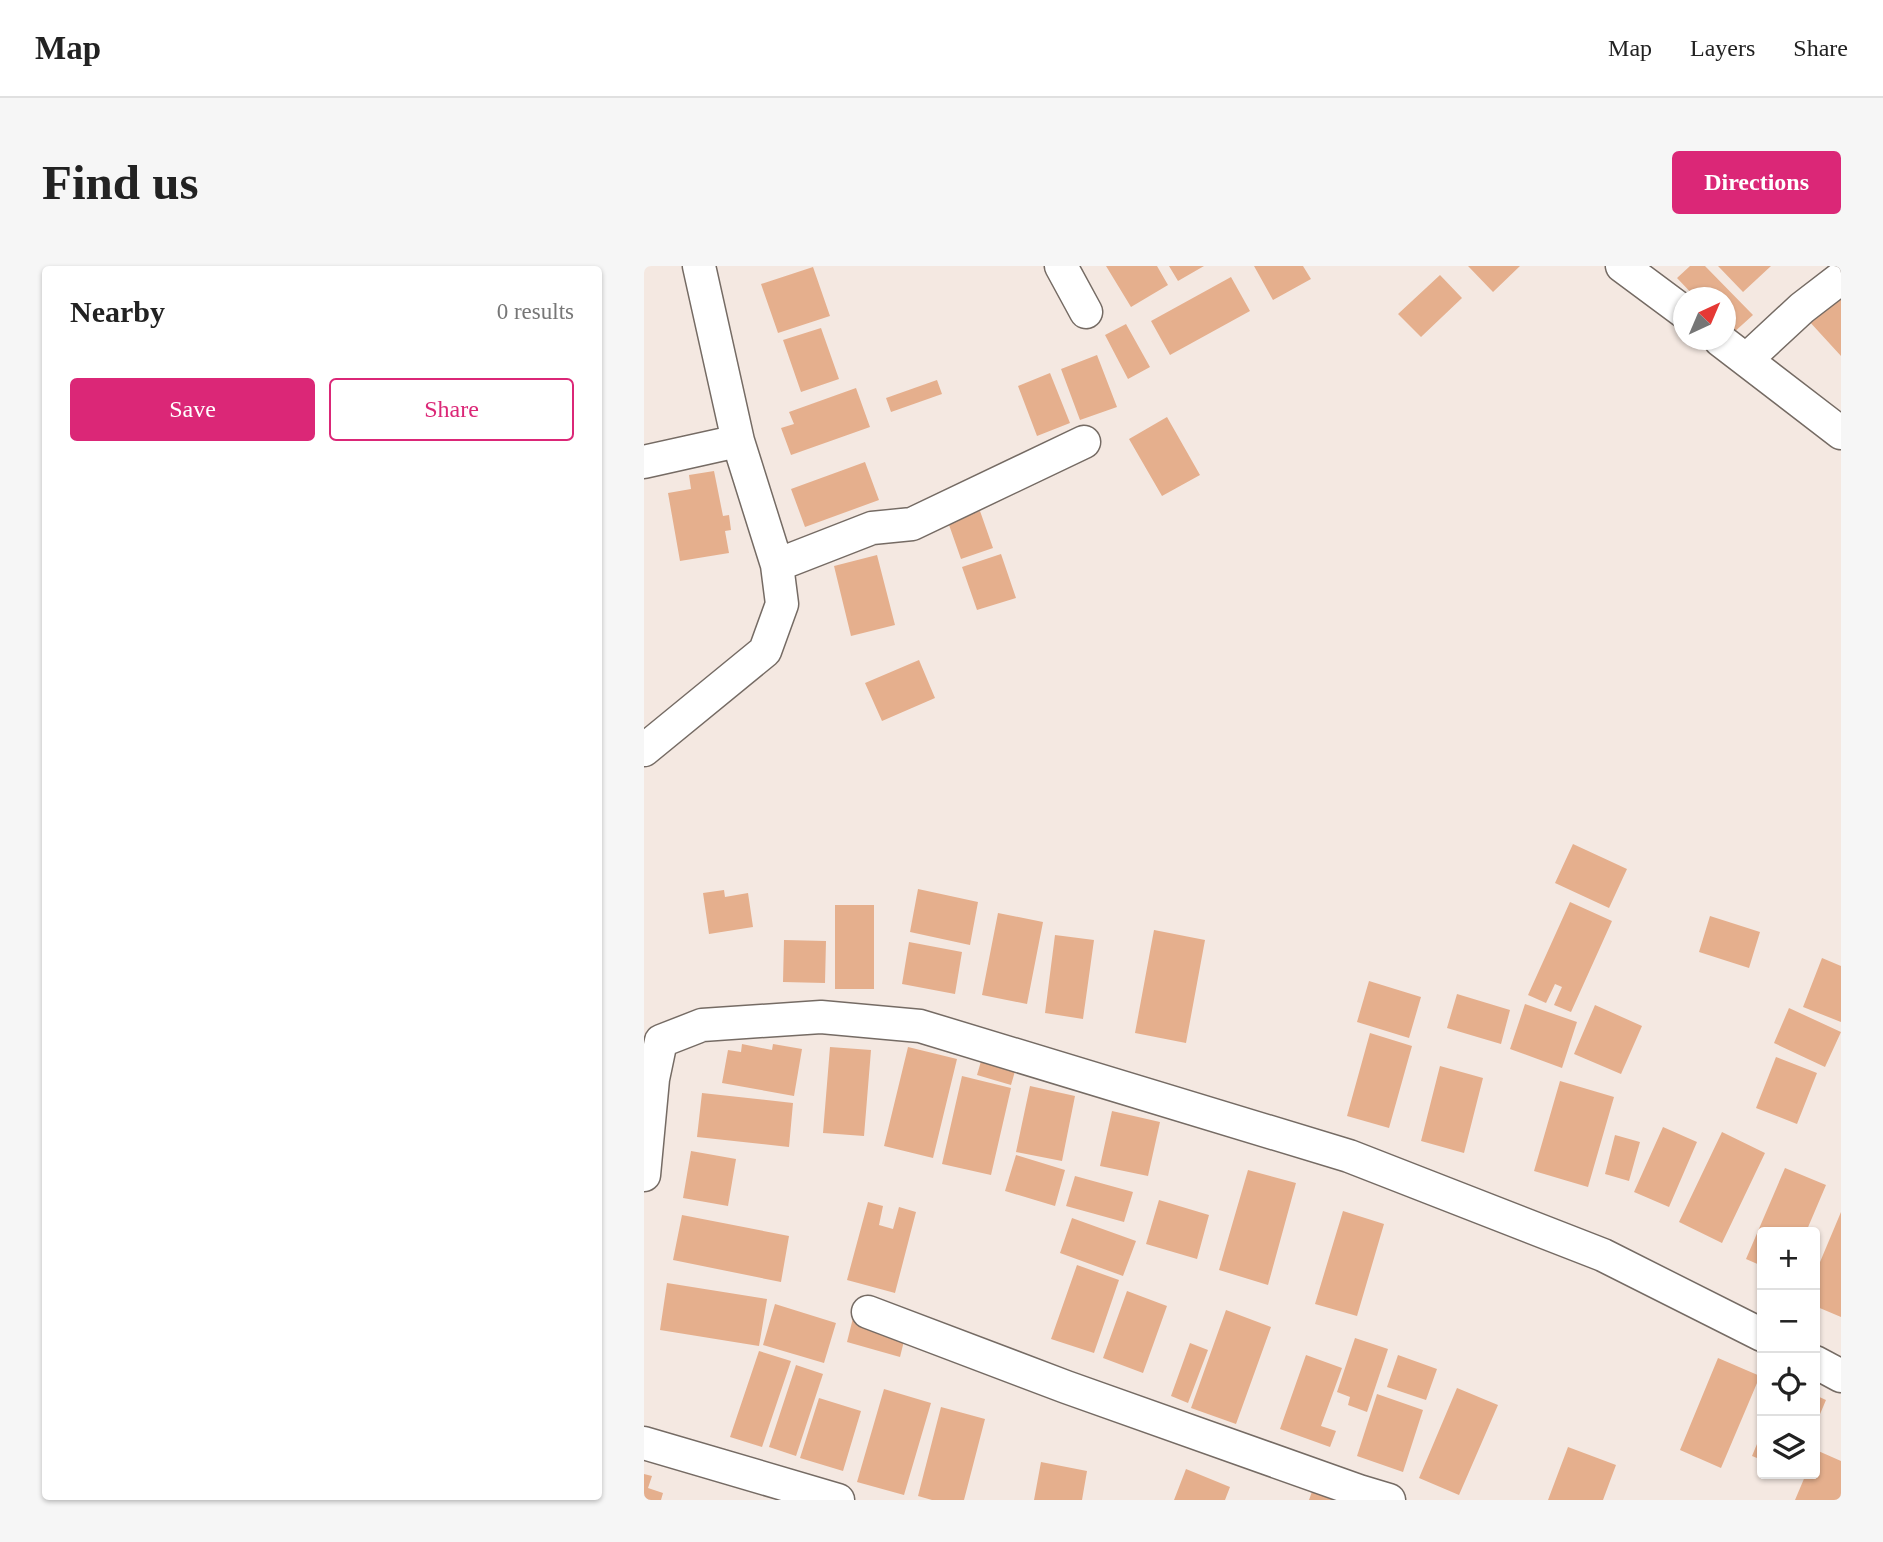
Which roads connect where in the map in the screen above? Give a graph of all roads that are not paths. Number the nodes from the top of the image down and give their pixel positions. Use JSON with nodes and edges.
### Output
{"nodes":[{"id":1,"x":699,"y":266,"type":"edge"},
{"id":2,"x":1061,"y":266,"type":"edge"},
{"id":3,"x":1622,"y":266,"type":"edge"},
{"id":4,"x":1841,"y":278,"type":"edge"},
{"id":5,"x":1673,"y":304,"type":"edge"},
{"id":6,"x":1086,"y":312,"type":"dead end"},
{"id":7,"x":1734,"y":350,"type":"edge"},
{"id":8,"x":1747,"y":359,"type":"junction"},
{"id":9,"x":1841,"y":433,"type":"edge"},
{"id":10,"x":738,"y":441,"type":"junction"},
{"id":11,"x":1084,"y":442,"type":"dead end"},
{"id":12,"x":644,"y":462,"type":"edge"},
{"id":13,"x":777,"y":565,"type":"junction"},
{"id":14,"x":644,"y":750,"type":"edge"},
{"id":15,"x":644,"y":1175,"type":"edge"},
{"id":16,"x":868,"y":1312,"type":"dead end"},
{"id":17,"x":1757,"y":1332,"type":"edge"},
{"id":18,"x":1820,"y":1365,"type":"edge"},
{"id":19,"x":1841,"y":1376,"type":"edge"},
{"id":20,"x":644,"y":1443,"type":"edge"},
{"id":21,"x":838,"y":1500,"type":"edge"},
{"id":22,"x":1390,"y":1500,"type":"edge"}],
"edges":[{"from":1,"to":10,"type":"street"},
{"from":2,"to":6,"type":"street"},
{"from":3,"to":5,"type":"street"},
{"from":4,"to":8,"type":"street"},
{"from":7,"to":8,"type":"street"},
{"from":8,"to":9,"type":"street"},
{"from":10,"to":12,"type":"street"},
{"from":10,"to":13,"type":"street"},
{"from":11,"to":13,"type":"street"},
{"from":13,"to":14,"type":"street"},
{"from":15,"to":17,"type":"street"},
{"from":16,"to":22,"type":"street"},
{"from":18,"to":19,"type":"street"},
{"from":20,"to":21,"type":"street"}]}
